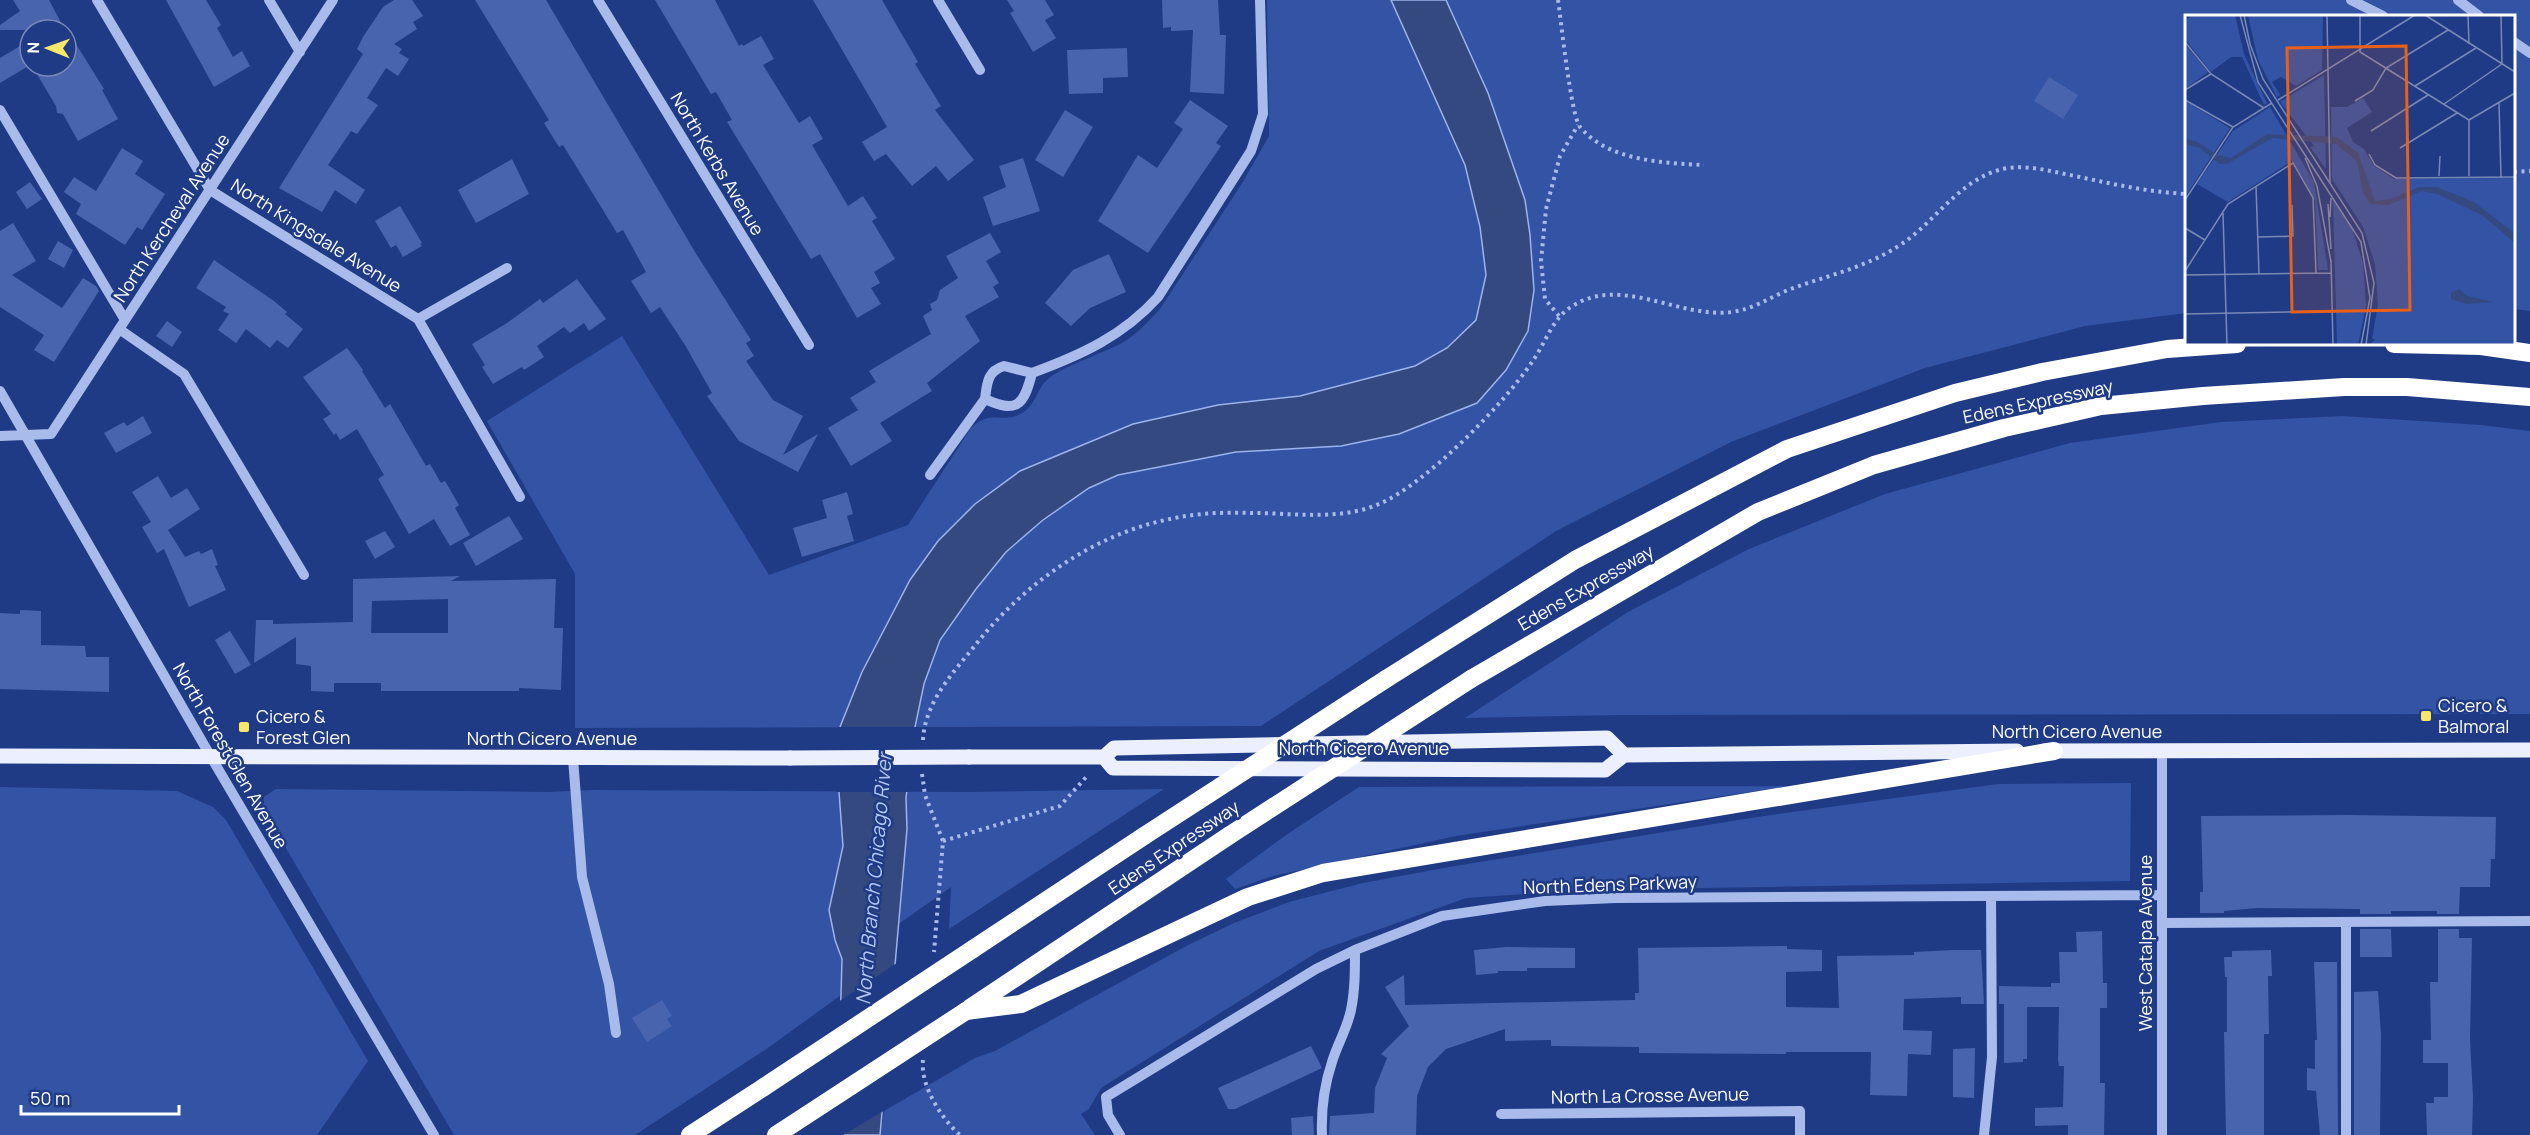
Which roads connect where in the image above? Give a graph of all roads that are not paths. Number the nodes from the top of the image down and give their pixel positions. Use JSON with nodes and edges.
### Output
{"nodes":[{"id":1,"x":97,"y":0,"type":"edge"},
{"id":2,"x":269,"y":0,"type":"edge"},
{"id":3,"x":333,"y":0,"type":"edge"},
{"id":4,"x":597,"y":0,"type":"edge"},
{"id":5,"x":938,"y":0,"type":"edge"},
{"id":6,"x":1260,"y":0,"type":"edge"},
{"id":7,"x":2351,"y":0,"type":"edge"},
{"id":8,"x":2458,"y":0,"type":"edge"},
{"id":9,"x":2381,"y":15,"type":"edge"},
{"id":10,"x":2478,"y":15,"type":"edge"},
{"id":11,"x":2515,"y":43,"type":"edge"},
{"id":12,"x":300,"y":52,"type":"junction"},
{"id":13,"x":2530,"y":53,"type":"edge"},
{"id":14,"x":980,"y":70,"type":"dead end"},
{"id":15,"x":0,"y":110,"type":"edge"},
{"id":16,"x":210,"y":190,"type":"junction"},
{"id":17,"x":507,"y":268,"type":"dead end"},
{"id":18,"x":418,"y":319,"type":"junction"},
{"id":19,"x":122,"y":324,"type":"junction"},
{"id":20,"x":808,"y":345,"type":"dead end"},
{"id":21,"x":2223,"y":345,"type":"edge"},
{"id":22,"x":2438,"y":345,"type":"edge"},
{"id":23,"x":2530,"y":353,"type":"edge"},
{"id":24,"x":1032,"y":373,"type":"junction"},
{"id":25,"x":0,"y":391,"type":"edge"},
{"id":26,"x":2530,"y":397,"type":"edge"},
{"id":27,"x":985,"y":399,"type":"junction"},
{"id":28,"x":0,"y":436,"type":"edge"},
{"id":29,"x":27,"y":436,"type":"junction"},
{"id":30,"x":930,"y":475,"type":"dead end"},
{"id":31,"x":520,"y":497,"type":"dead end"},
{"id":32,"x":304,"y":575,"type":"dead end"},
{"id":33,"x":2530,"y":750,"type":"edge"},
{"id":34,"x":2054,"y":751,"type":"junction"},
{"id":35,"x":2162,"y":751,"type":"junction"},
{"id":36,"x":1624,"y":755,"type":"junction"},
{"id":37,"x":0,"y":756,"type":"edge"},
{"id":38,"x":211,"y":757,"type":"junction"},
{"id":39,"x":1104,"y":757,"type":"junction"},
{"id":40,"x":573,"y":758,"type":"junction"},
{"id":41,"x":2162,"y":895,"type":"junction"},
{"id":42,"x":1991,"y":896,"type":"junction"},
{"id":43,"x":2530,"y":921,"type":"edge"},
{"id":44,"x":2346,"y":922,"type":"junction"},
{"id":45,"x":2162,"y":923,"type":"junction"},
{"id":46,"x":1355,"y":950,"type":"junction"},
{"id":47,"x":966,"y":1011,"type":"junction"},
{"id":48,"x":616,"y":1033,"type":"dead end"},
{"id":49,"x":1501,"y":1114,"type":"dead end"},
{"id":50,"x":434,"y":1135,"type":"edge"},
{"id":51,"x":690,"y":1135,"type":"edge"},
{"id":52,"x":776,"y":1135,"type":"edge"},
{"id":53,"x":1120,"y":1135,"type":"edge"},
{"id":54,"x":1322,"y":1135,"type":"edge"},
{"id":55,"x":1800,"y":1135,"type":"edge"},
{"id":56,"x":1984,"y":1135,"type":"edge"},
{"id":57,"x":2162,"y":1135,"type":"edge"},
{"id":58,"x":2346,"y":1135,"type":"edge"}],
"edges":[{"from":1,"to":16,"type":"street","name":"North Kingsdale Avenue"},
{"from":2,"to":12,"type":"street"},
{"from":3,"to":12,"type":"street","name":"North Kercheval Avenue"},
{"from":4,"to":20,"type":"street","name":"North Kerbs Avenue"},
{"from":5,"to":14,"type":"street"},
{"from":6,"to":24,"type":"street"},
{"from":7,"to":9,"type":"street"},
{"from":8,"to":10,"type":"street"},
{"from":11,"to":13,"type":"street"},
{"from":12,"to":16,"type":"street","name":"North Kercheval Avenue"},
{"from":15,"to":19,"type":"street"},
{"from":16,"to":18,"type":"street","name":"North Kingsdale Avenue"},
{"from":16,"to":19,"type":"street","name":"North Kercheval Avenue"},
{"from":17,"to":18,"type":"street"},
{"from":18,"to":31,"type":"street","name":"North Kingsdale Avenue"},
{"from":19,"to":29,"type":"street","name":"North Kercheval Avenue"},
{"from":19,"to":32,"type":"street"},
{"from":21,"to":51,"type":"highway","name":"Edens Expressway","bridge":true},
{"from":22,"to":23,"type":"highway"},
{"from":24,"to":27,"type":"street"},
{"from":24,"to":27,"type":"street"},
{"from":25,"to":29,"type":"street","name":"North Forest Glen Avenue"},
{"from":26,"to":47,"type":"highway","name":"Edens Expressway","bridge":true},
{"from":27,"to":30,"type":"street"},
{"from":28,"to":29,"type":"street"},
{"from":29,"to":38,"type":"street","name":"North Forest Glen Avenue"},
{"from":33,"to":35,"type":"main road","name":"North Cicero Avenue"},
{"from":34,"to":35,"type":"main road","name":"North Cicero Avenue"},
{"from":34,"to":36,"type":"main road","name":"North Cicero Avenue"},
{"from":34,"to":47,"type":"highway"},
{"from":35,"to":41,"type":"street","name":"West Catalpa Avenue"},
{"from":36,"to":39,"type":"main road","name":"North Cicero Avenue"},
{"from":36,"to":39,"type":"main road","name":"North Cicero Avenue"},
{"from":37,"to":38,"type":"main road","name":"North Cicero Avenue"},
{"from":38,"to":40,"type":"main road","name":"North Cicero Avenue"},
{"from":38,"to":50,"type":"street","name":"North Forest Glen Avenue"},
{"from":39,"to":40,"type":"main road","name":"North Cicero Avenue","bridge":true},
{"from":40,"to":48,"type":"street"},
{"from":41,"to":42,"type":"street","name":"North Edens Parkway"},
{"from":41,"to":45,"type":"street","name":"West Catalpa Avenue"},
{"from":42,"to":46,"type":"street","name":"North Edens Parkway"},
{"from":42,"to":56,"type":"street"},
{"from":43,"to":44,"type":"street"},
{"from":44,"to":45,"type":"street"},
{"from":44,"to":58,"type":"street"},
{"from":45,"to":57,"type":"street","name":"West Catalpa Avenue"},
{"from":46,"to":53,"type":"street","name":"North Edens Parkway"},
{"from":46,"to":54,"type":"street"},
{"from":47,"to":52,"type":"highway","name":"Edens Expressway","bridge":true},
{"from":49,"to":55,"type":"street","name":"North La Crosse Avenue"}]}
